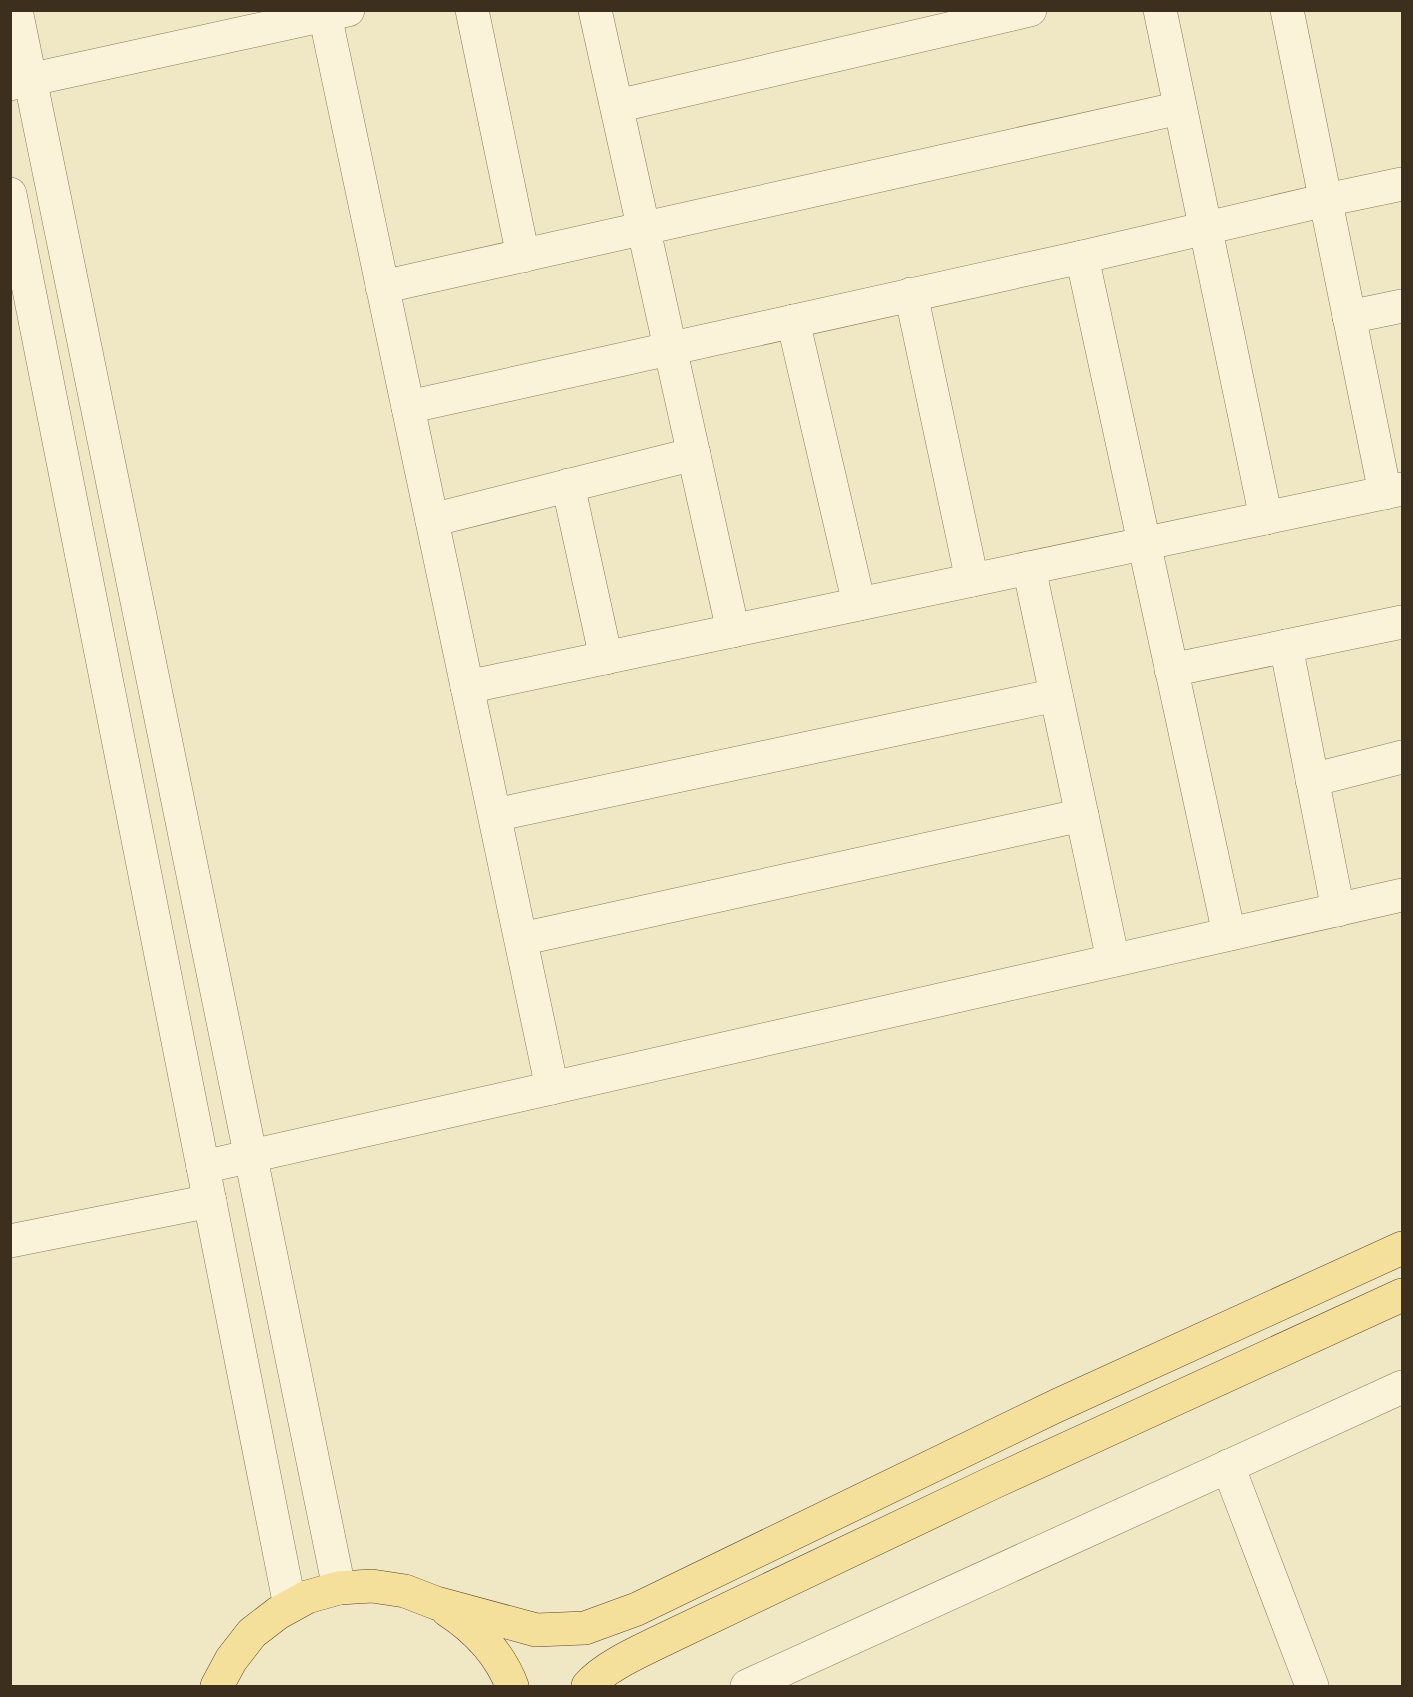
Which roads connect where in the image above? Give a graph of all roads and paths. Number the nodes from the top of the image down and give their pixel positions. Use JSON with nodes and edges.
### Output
{"nodes":[{"id":1,"x":16,"y":10,"type":"edge"},
{"id":2,"x":472,"y":10,"type":"edge"},
{"id":3,"x":596,"y":10,"type":"edge"},
{"id":4,"x":1030,"y":10,"type":"edge"},
{"id":5,"x":1160,"y":10,"type":"edge"},
{"id":6,"x":1287,"y":10,"type":"edge"},
{"id":7,"x":336,"y":13,"type":"edge"},
{"id":8,"x":994,"y":15,"type":"edge"},
{"id":9,"x":20,"y":82,"type":"edge"},
{"id":10,"x":617,"y":106,"type":"junction"},
{"id":11,"x":1180,"y":108,"type":"junction"},
{"id":12,"x":1402,"y":184,"type":"edge"},
{"id":13,"x":1326,"y":200,"type":"junction"},
{"id":14,"x":12,"y":204,"type":"edge"},
{"id":15,"x":644,"y":229,"type":"junction"},
{"id":16,"x":1205,"y":229,"type":"junction"},
{"id":17,"x":522,"y":256,"type":"junction"},
{"id":18,"x":1082,"y":257,"type":"junction"},
{"id":19,"x":382,"y":287,"type":"junction"},
{"id":20,"x":911,"y":294,"type":"junction"},
{"id":21,"x":1402,"y":306,"type":"edge"},
{"id":22,"x":1349,"y":317,"type":"junction"},
{"id":23,"x":793,"y":321,"type":"junction"},
{"id":24,"x":670,"y":348,"type":"junction"},
{"id":25,"x":408,"y":407,"type":"junction"},
{"id":26,"x":694,"y":454,"type":"junction"},
{"id":27,"x":568,"y":485,"type":"junction"},
{"id":28,"x":1394,"y":491,"type":"edge"},
{"id":29,"x":1266,"y":518,"type":"junction"},
{"id":30,"x":432,"y":519,"type":"junction"},
{"id":31,"x":1144,"y":544,"type":"junction"},
{"id":32,"x":1029,"y":568,"type":"junction"},
{"id":33,"x":972,"y":580,"type":"junction"},
{"id":34,"x":859,"y":604,"type":"junction"},
{"id":35,"x":1402,"y":622,"type":"edge"},
{"id":36,"x":733,"y":631,"type":"junction"},
{"id":37,"x":1286,"y":646,"type":"junction"},
{"id":38,"x":606,"y":658,"type":"junction"},
{"id":39,"x":1171,"y":670,"type":"junction"},
{"id":40,"x":467,"y":687,"type":"junction"},
{"id":41,"x":1056,"y":695,"type":"junction"},
{"id":42,"x":1402,"y":757,"type":"edge"},
{"id":43,"x":1312,"y":780,"type":"junction"},
{"id":44,"x":495,"y":815,"type":"junction"},
{"id":45,"x":1082,"y":815,"type":"junction"},
{"id":46,"x":1402,"y":895,"type":"edge"},
{"id":47,"x":1338,"y":909,"type":"junction"},
{"id":48,"x":1228,"y":934,"type":"junction"},
{"id":49,"x":521,"y":939,"type":"junction"},
{"id":50,"x":1113,"y":960,"type":"junction"},
{"id":51,"x":552,"y":1088,"type":"junction"},
{"id":52,"x":250,"y":1156,"type":"junction"},
{"id":53,"x":203,"y":1167,"type":"junction"},
{"id":54,"x":210,"y":1201,"type":"junction"},
{"id":55,"x":10,"y":1241,"type":"edge"},
{"id":56,"x":1402,"y":1248,"type":"edge"},
{"id":57,"x":1402,"y":1295,"type":"edge"},
{"id":58,"x":1402,"y":1387,"type":"edge"},
{"id":59,"x":1228,"y":1466,"type":"junction"},
{"id":60,"x":339,"y":1588,"type":"junction"},
{"id":61,"x":436,"y":1602,"type":"junction"},
{"id":62,"x":290,"y":1606,"type":"junction"},
{"id":63,"x":224,"y":1673,"type":"edge"},
{"id":64,"x":605,"y":1680,"type":"edge"},
{"id":65,"x":198,"y":1686,"type":"edge"},
{"id":66,"x":512,"y":1686,"type":"edge"},
{"id":67,"x":747,"y":1686,"type":"edge"},
{"id":68,"x":1312,"y":1686,"type":"edge"}],
"edges":[{"from":1,"to":9,"type":"street"},
{"from":2,"to":17,"type":"street"},
{"from":3,"to":10,"type":"street"},
{"from":4,"to":8,"type":"street"},
{"from":5,"to":11,"type":"street"},
{"from":6,"to":13,"type":"street"},
{"from":7,"to":9,"type":"street"},
{"from":7,"to":19,"type":"street"},
{"from":8,"to":10,"type":"street"},
{"from":9,"to":52,"type":"street"},
{"from":10,"to":15,"type":"street"},
{"from":11,"to":15,"type":"street"},
{"from":11,"to":16,"type":"street"},
{"from":12,"to":13,"type":"street"},
{"from":13,"to":16,"type":"street"},
{"from":13,"to":22,"type":"street"},
{"from":14,"to":53,"type":"street"},
{"from":15,"to":17,"type":"street"},
{"from":15,"to":24,"type":"street"},
{"from":16,"to":18,"type":"street"},
{"from":16,"to":29,"type":"street"},
{"from":17,"to":19,"type":"street"},
{"from":18,"to":20,"type":"street"},
{"from":18,"to":31,"type":"street"},
{"from":19,"to":25,"type":"street"},
{"from":20,"to":23,"type":"street"},
{"from":20,"to":33,"type":"street"},
{"from":21,"to":22,"type":"street"},
{"from":22,"to":28,"type":"street"},
{"from":23,"to":24,"type":"street"},
{"from":23,"to":34,"type":"street"},
{"from":24,"to":25,"type":"street"},
{"from":24,"to":26,"type":"street"},
{"from":25,"to":30,"type":"street"},
{"from":26,"to":27,"type":"street"},
{"from":26,"to":36,"type":"street"},
{"from":27,"to":30,"type":"street"},
{"from":27,"to":38,"type":"street"},
{"from":28,"to":29,"type":"street"},
{"from":29,"to":31,"type":"street"},
{"from":30,"to":40,"type":"street"},
{"from":31,"to":32,"type":"street"},
{"from":31,"to":39,"type":"street"},
{"from":32,"to":33,"type":"street"},
{"from":32,"to":41,"type":"street"},
{"from":33,"to":34,"type":"street"},
{"from":34,"to":36,"type":"street"},
{"from":35,"to":37,"type":"street"},
{"from":36,"to":38,"type":"street"},
{"from":37,"to":39,"type":"street"},
{"from":37,"to":43,"type":"street"},
{"from":38,"to":40,"type":"street"},
{"from":39,"to":48,"type":"street"},
{"from":40,"to":44,"type":"street"},
{"from":41,"to":44,"type":"street"},
{"from":41,"to":45,"type":"street"},
{"from":42,"to":43,"type":"street"},
{"from":43,"to":47,"type":"street"},
{"from":44,"to":49,"type":"street"},
{"from":45,"to":49,"type":"street"},
{"from":45,"to":50,"type":"street"},
{"from":46,"to":47,"type":"street"},
{"from":47,"to":48,"type":"street"},
{"from":48,"to":50,"type":"street"},
{"from":49,"to":51,"type":"street"},
{"from":50,"to":51,"type":"street"},
{"from":51,"to":52,"type":"street"},
{"from":52,"to":53,"type":"street"},
{"from":52,"to":60,"type":"street"},
{"from":53,"to":54,"type":"street"},
{"from":54,"to":55,"type":"street"},
{"from":54,"to":62,"type":"street"},
{"from":56,"to":61,"type":"main road"},
{"from":57,"to":64,"type":"main road"},
{"from":58,"to":59,"type":"street"},
{"from":59,"to":67,"type":"street"},
{"from":59,"to":68,"type":"street"},
{"from":60,"to":61,"type":"main road"},
{"from":60,"to":62,"type":"main road"},
{"from":61,"to":66,"type":"main road"},
{"from":62,"to":63,"type":"main road"},
{"from":63,"to":65,"type":"main road"}]}
